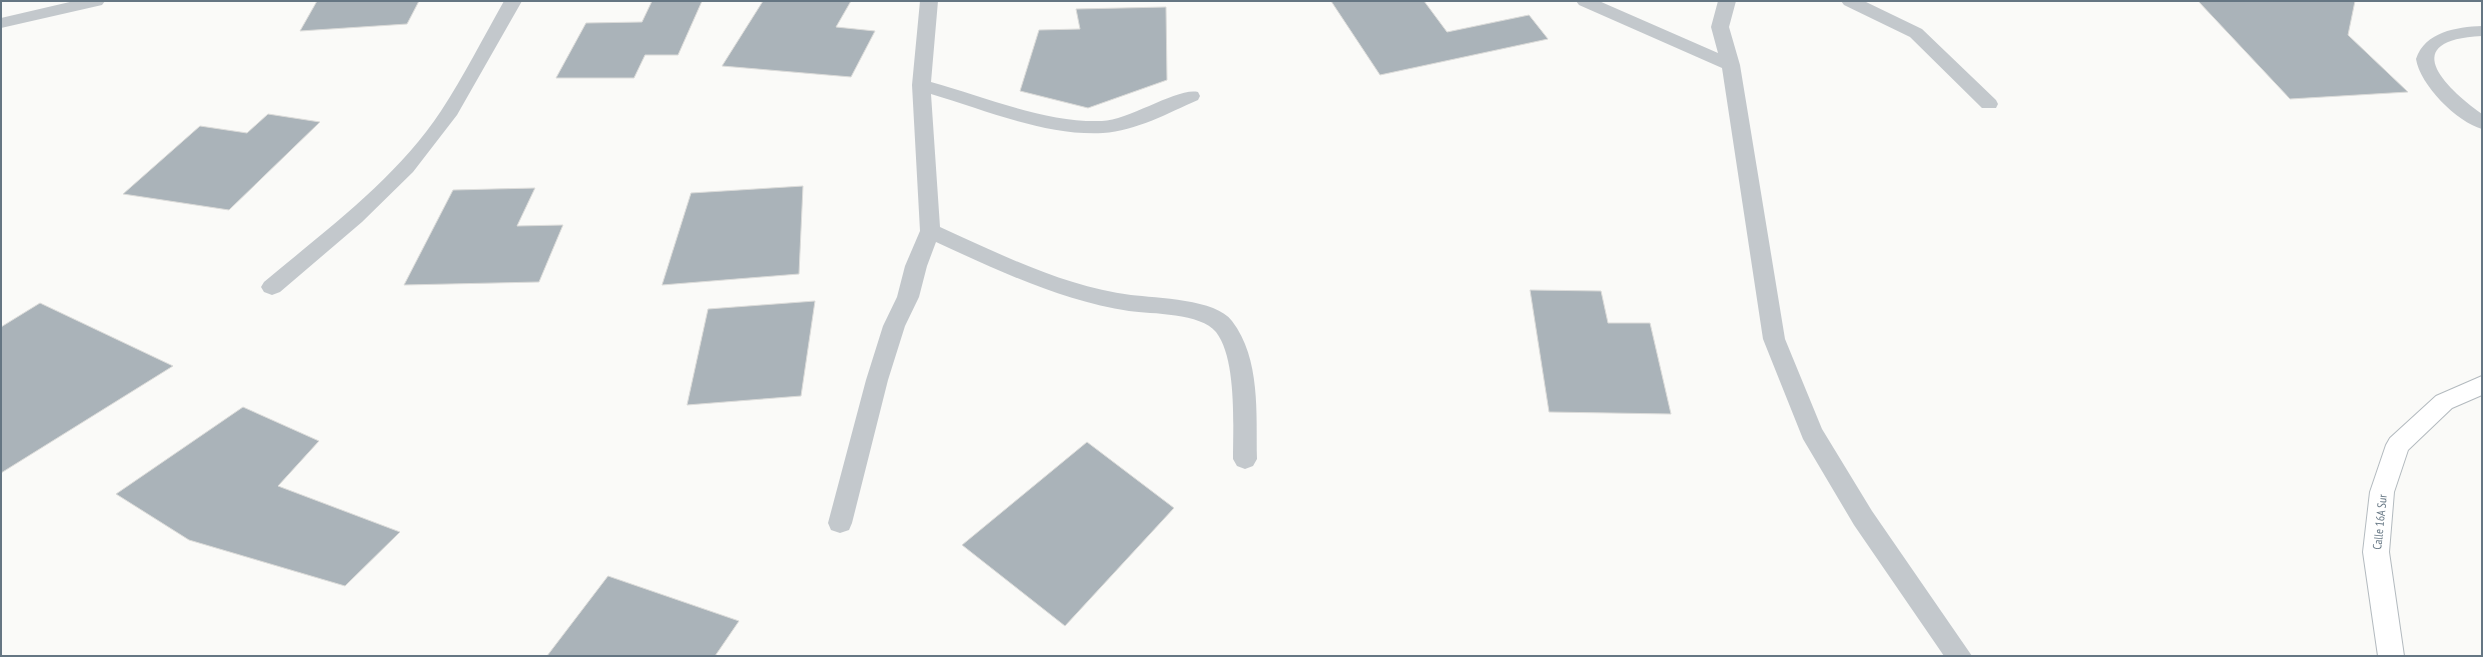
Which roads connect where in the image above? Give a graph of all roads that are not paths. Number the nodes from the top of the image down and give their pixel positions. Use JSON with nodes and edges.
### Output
{"nodes":[{"id":1,"x":96,"y":1,"type":"edge"},
{"id":2,"x":513,"y":1,"type":"edge"},
{"id":3,"x":929,"y":1,"type":"edge"},
{"id":4,"x":1585,"y":1,"type":"edge"},
{"id":5,"x":1727,"y":1,"type":"edge"},
{"id":6,"x":1850,"y":1,"type":"edge"},
{"id":7,"x":1,"y":22,"type":"edge"},
{"id":8,"x":2482,"y":31,"type":"edge"},
{"id":9,"x":1731,"y":65,"type":"junction"},
{"id":10,"x":921,"y":85,"type":"junction"},
{"id":11,"x":1191,"y":96,"type":"dead end"},
{"id":12,"x":1989,"y":104,"type":"dead end"},
{"id":13,"x":2482,"y":123,"type":"edge"},
{"id":14,"x":930,"y":231,"type":"junction"},
{"id":15,"x":272,"y":287,"type":"dead end"},
{"id":16,"x":2482,"y":384,"type":"edge"},
{"id":17,"x":1245,"y":459,"type":"dead end"},
{"id":18,"x":840,"y":523,"type":"dead end"},
{"id":19,"x":1959,"y":656,"type":"edge"},
{"id":20,"x":2391,"y":656,"type":"edge"}],
"edges":[{"from":1,"to":7,"type":"lane"},
{"from":2,"to":15,"type":"lane"},
{"from":3,"to":10,"type":"lane"},
{"from":4,"to":9,"type":"lane"},
{"from":5,"to":9,"type":"lane"},
{"from":6,"to":12,"type":"lane"},
{"from":8,"to":13,"type":"lane"},
{"from":9,"to":19,"type":"lane"},
{"from":10,"to":11,"type":"lane"},
{"from":10,"to":14,"type":"lane"},
{"from":14,"to":17,"type":"lane"},
{"from":14,"to":18,"type":"lane"},
{"from":16,"to":20,"type":"main road","name":"Calle 16A Sur"}]}
